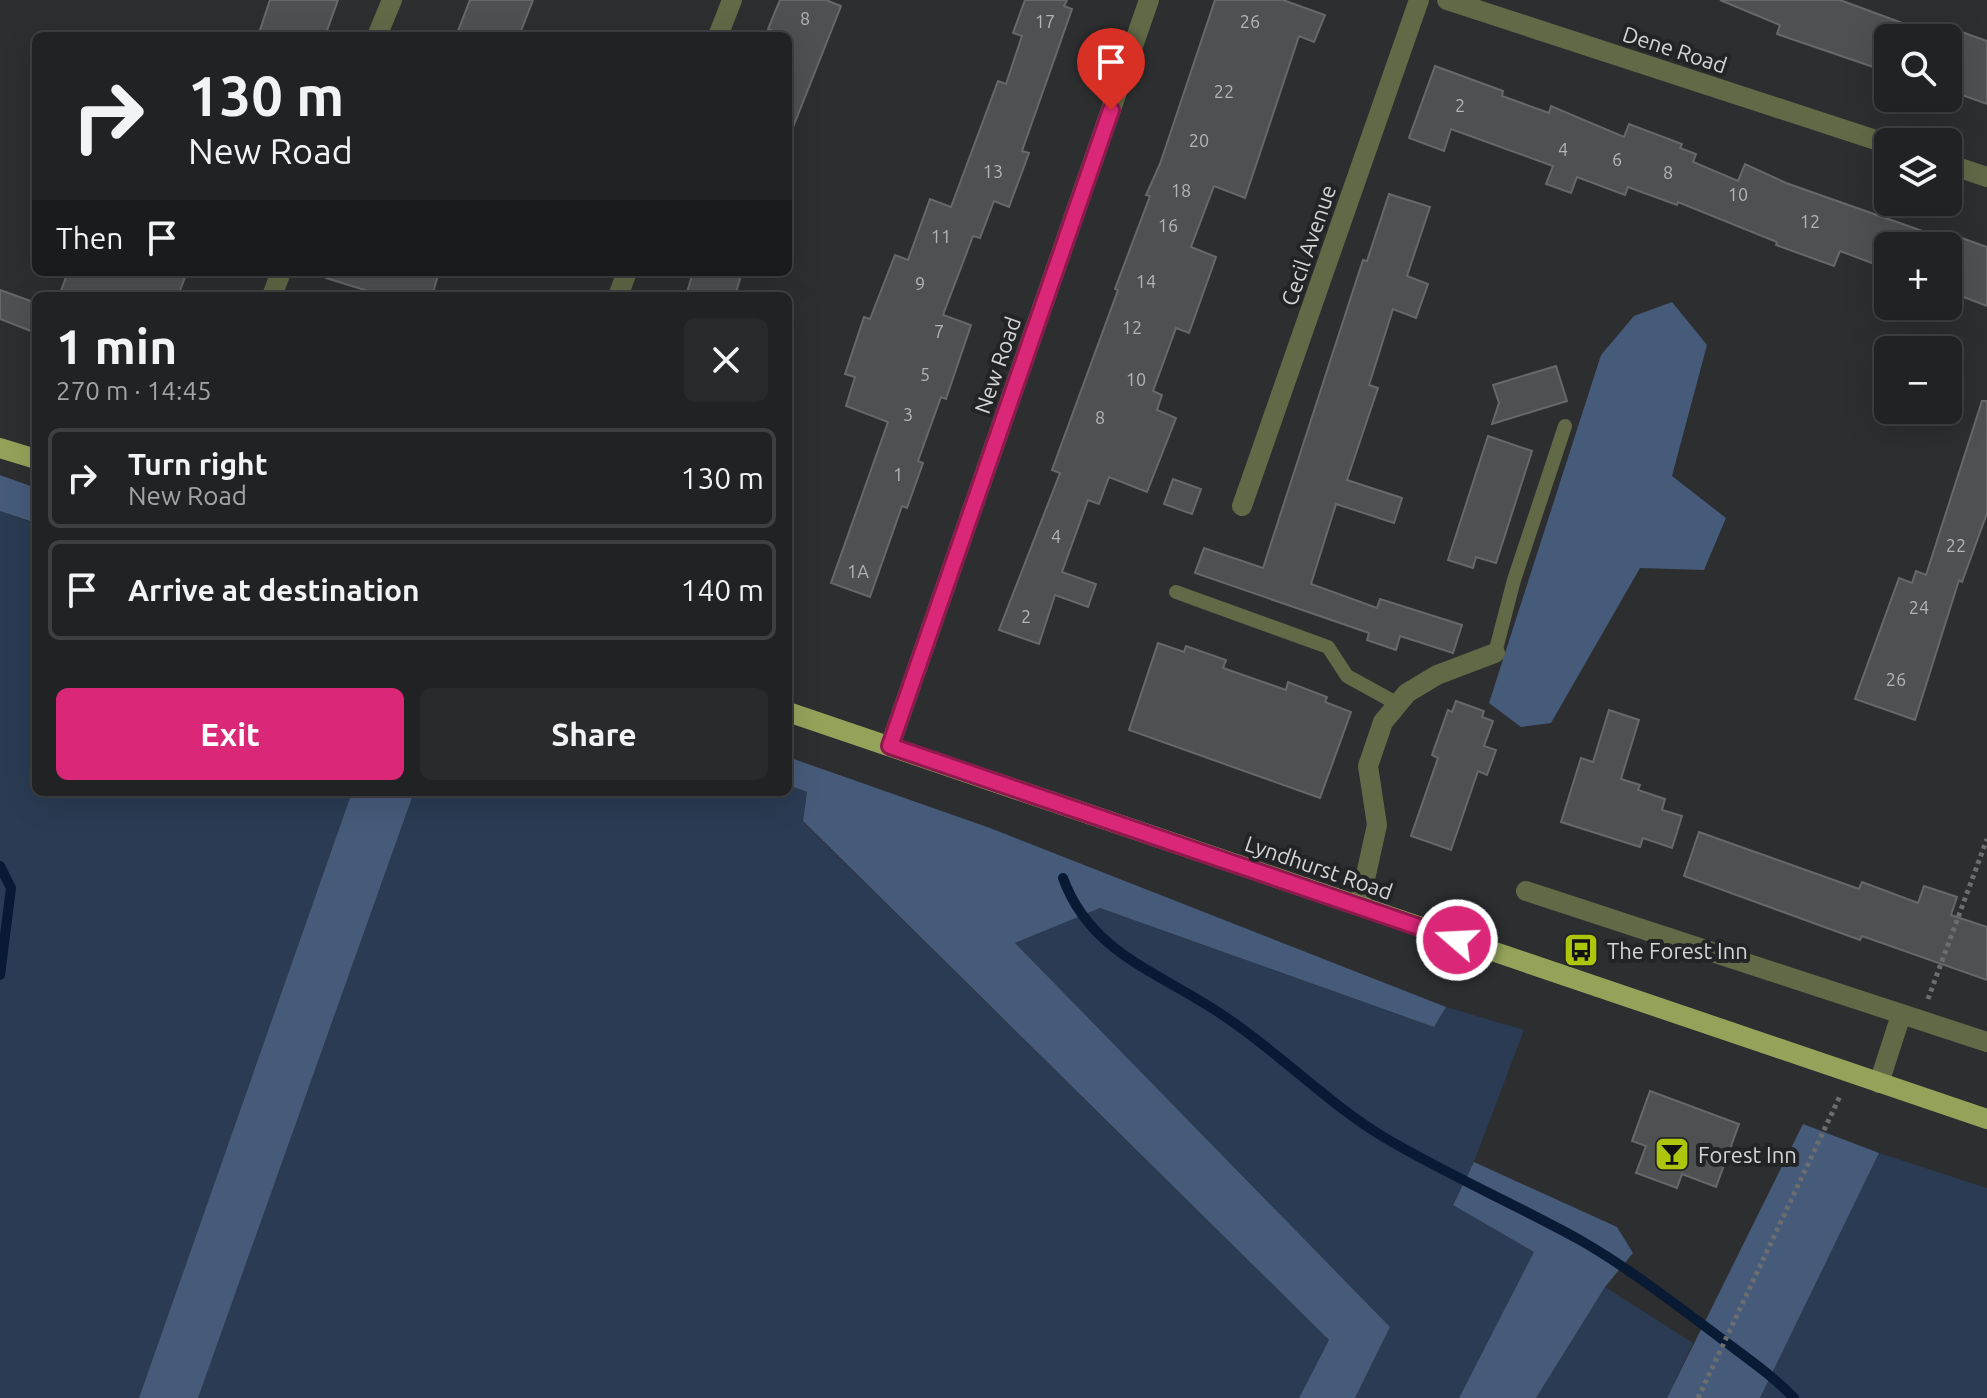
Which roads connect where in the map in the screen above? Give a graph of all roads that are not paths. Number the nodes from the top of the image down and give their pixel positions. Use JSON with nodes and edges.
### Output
{"nodes":[{"id":1,"x":392,"y":0,"type":"edge"},
{"id":2,"x":732,"y":0,"type":"edge"},
{"id":3,"x":1149,"y":0,"type":"edge"},
{"id":4,"x":1419,"y":0,"type":"edge"},
{"id":5,"x":1447,"y":0,"type":"edge"},
{"id":6,"x":379,"y":32,"type":"edge"},
{"id":7,"x":720,"y":32,"type":"edge"},
{"id":8,"x":1874,"y":139,"type":"edge"},
{"id":9,"x":1962,"y":169,"type":"edge"},
{"id":10,"x":1987,"y":177,"type":"edge"},
{"id":11,"x":1565,"y":426,"type":"dead end"},
{"id":12,"x":0,"y":448,"type":"edge"},
{"id":13,"x":32,"y":458,"type":"edge"},
{"id":14,"x":1242,"y":506,"type":"dead end"},
{"id":15,"x":1176,"y":592,"type":"dead end"},
{"id":16,"x":1495,"y":653,"type":"joint"},
{"id":17,"x":1396,"y":703,"type":"junction"},
{"id":18,"x":792,"y":713,"type":"edge"},
{"id":19,"x":890,"y":746,"type":"junction"},
{"id":20,"x":1526,"y":891,"type":"dead end"},
{"id":21,"x":1359,"y":906,"type":"junction"},
{"id":22,"x":1911,"y":1018,"type":"junction"},
{"id":23,"x":1987,"y":1042,"type":"edge"},
{"id":24,"x":1879,"y":1083,"type":"junction"},
{"id":25,"x":1987,"y":1119,"type":"edge"}],
"edges":[{"from":1,"to":6,"type":"street"},
{"from":2,"to":7,"type":"street"},
{"from":3,"to":19,"type":"street","name":"New Road"},
{"from":4,"to":14,"type":"street","name":"Cecil Avenue"},
{"from":5,"to":8,"type":"street","name":"Dene Road"},
{"from":9,"to":10,"type":"street"},
{"from":11,"to":16,"type":"lane"},
{"from":12,"to":13,"type":"main road"},
{"from":15,"to":17,"type":"lane"},
{"from":16,"to":17,"type":"street"},
{"from":17,"to":21,"type":"street"},
{"from":18,"to":19,"type":"main road","name":"Lyndhurst Road"},
{"from":19,"to":21,"type":"main road","name":"Lyndhurst Road"},
{"from":20,"to":22,"type":"street"},
{"from":21,"to":24,"type":"main road","name":"Lyndhurst Road"},
{"from":22,"to":23,"type":"street"},
{"from":22,"to":24,"type":"street"},
{"from":24,"to":25,"type":"main road","name":"Lyndhurst Road"}]}
